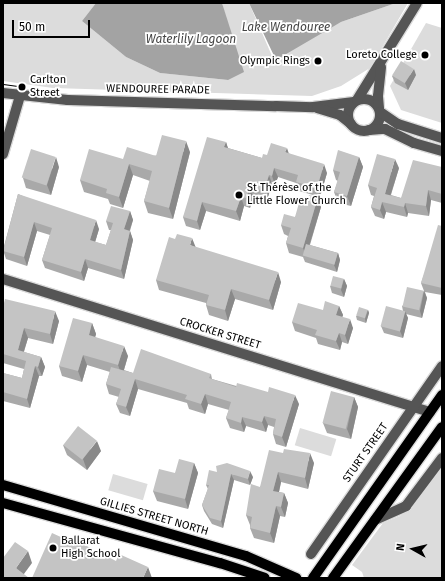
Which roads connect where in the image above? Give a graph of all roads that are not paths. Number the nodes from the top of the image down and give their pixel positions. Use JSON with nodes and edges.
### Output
{"nodes":[{"id":1,"x":417,"y":3,"type":"edge"},
{"id":2,"x":381,"y":65,"type":"junction"},
{"id":3,"x":3,"y":93,"type":"edge"},
{"id":4,"x":20,"y":96,"type":"junction"},
{"id":5,"x":356,"y":101,"type":"junction"},
{"id":6,"x":313,"y":107,"type":"junction"},
{"id":7,"x":380,"y":111,"type":"junction"},
{"id":8,"x":351,"y":124,"type":"junction"},
{"id":9,"x":367,"y":130,"type":"junction"},
{"id":10,"x":442,"y":138,"type":"edge"},
{"id":11,"x":442,"y":151,"type":"edge"},
{"id":12,"x":3,"y":154,"type":"edge"},
{"id":13,"x":3,"y":279,"type":"edge"},
{"id":14,"x":442,"y":366,"type":"edge"},
{"id":15,"x":442,"y":396,"type":"edge"},
{"id":16,"x":413,"y":407,"type":"junction"},
{"id":17,"x":430,"y":412,"type":"junction"},
{"id":18,"x":442,"y":426,"type":"edge"},
{"id":19,"x":442,"y":458,"type":"edge"},
{"id":20,"x":3,"y":485,"type":"edge"},
{"id":21,"x":3,"y":503,"type":"edge"},
{"id":22,"x":375,"y":520,"type":"junction"},
{"id":23,"x":311,"y":554,"type":"dead end"},
{"id":24,"x":263,"y":577,"type":"edge"},
{"id":25,"x":296,"y":578,"type":"edge"},
{"id":26,"x":313,"y":578,"type":"edge"},
{"id":27,"x":333,"y":578,"type":"edge"}],
"edges":[{"from":1,"to":2,"type":"street"},
{"from":2,"to":5,"type":"street"},
{"from":2,"to":7,"type":"street"},
{"from":3,"to":4,"type":"street","name":"WENDOUREE PARADE"},
{"from":4,"to":6,"type":"street","name":"WENDOUREE PARADE"},
{"from":4,"to":12,"type":"street"},
{"from":5,"to":6,"type":"street","name":"WENDOUREE PARADE"},
{"from":5,"to":7,"type":"street"},
{"from":5,"to":8,"type":"street"},
{"from":6,"to":8,"type":"street","name":"WENDOUREE PARADE"},
{"from":7,"to":9,"type":"street"},
{"from":7,"to":10,"type":"street"},
{"from":8,"to":9,"type":"street"},
{"from":9,"to":11,"type":"street"},
{"from":13,"to":16,"type":"street","name":"CROCKER STREET"},
{"from":14,"to":16,"type":"street","name":"STURT STREET"},
{"from":15,"to":17,"type":"main road"},
{"from":16,"to":17,"type":"street","name":"CROCKER STREET"},
{"from":16,"to":23,"type":"street","name":"STURT STREET"},
{"from":17,"to":26,"type":"main road"},
{"from":18,"to":22,"type":"main road"},
{"from":19,"to":22,"type":"street"},
{"from":20,"to":25,"type":"main road","name":"GILLIES STREET NORTH"},
{"from":21,"to":24,"type":"main road"},
{"from":22,"to":27,"type":"main road"}]}
